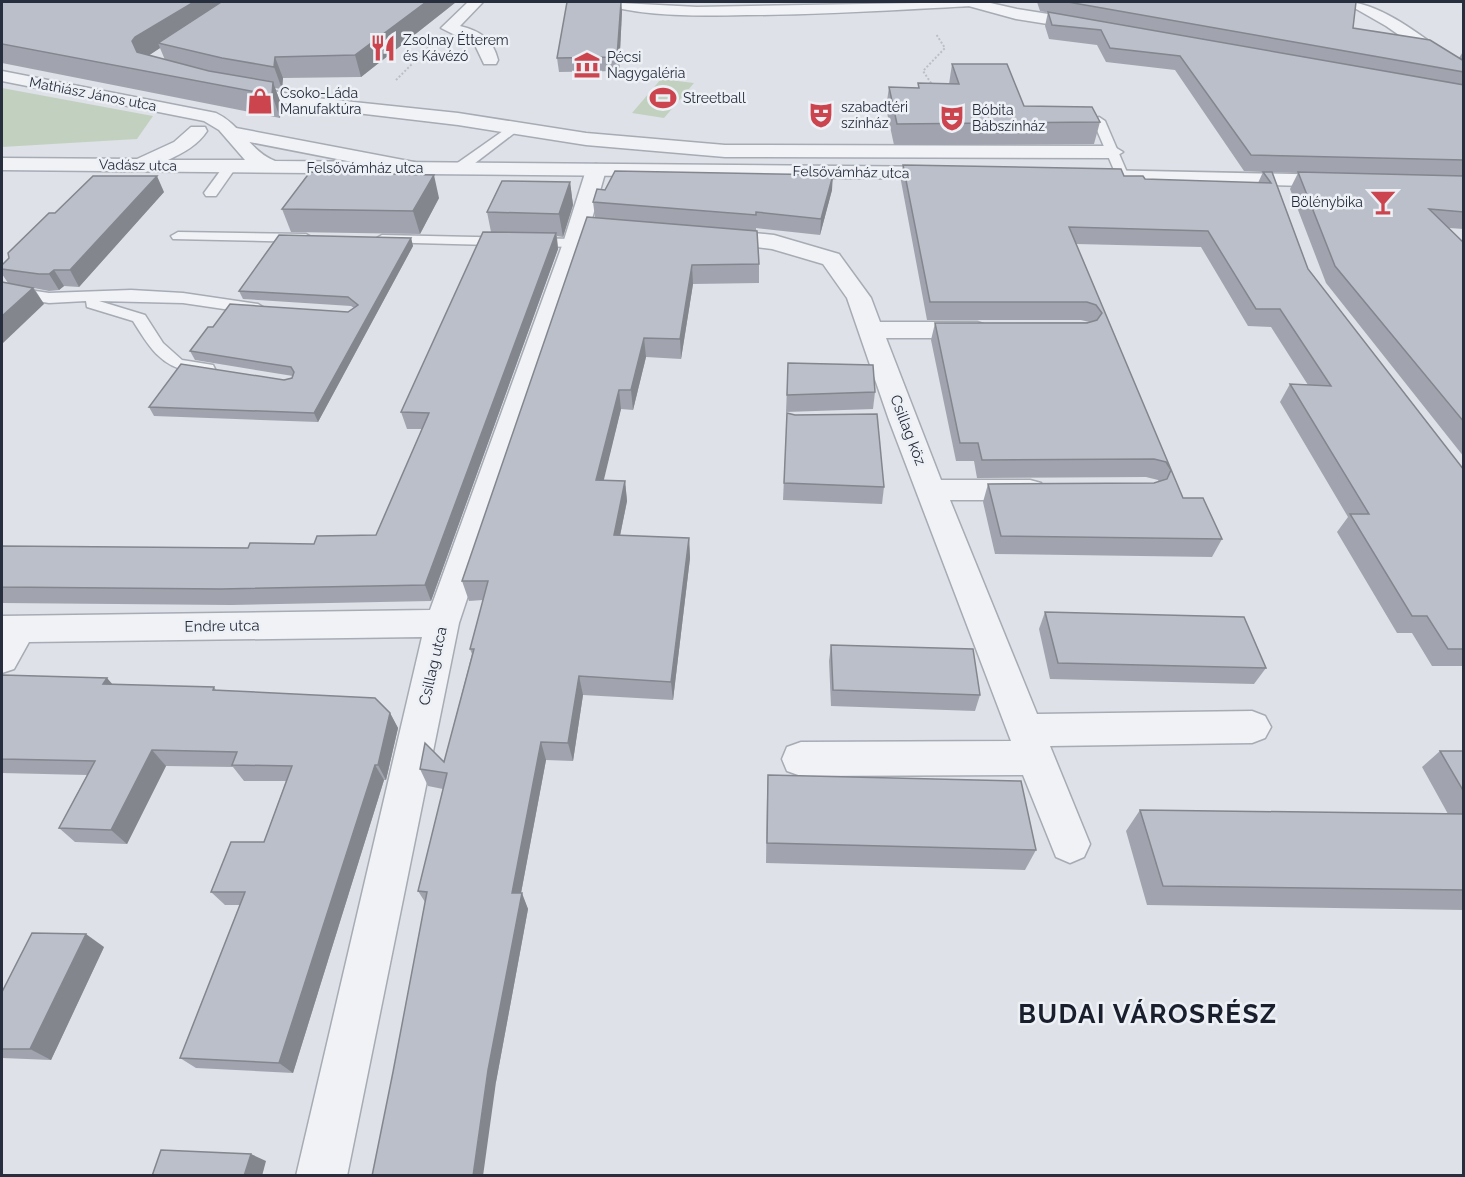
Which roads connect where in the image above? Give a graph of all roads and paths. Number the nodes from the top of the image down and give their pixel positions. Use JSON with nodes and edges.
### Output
{"nodes":[{"id":1,"x":476,"y":2,"type":"edge"},
{"id":2,"x":609,"y":2,"type":"edge"},
{"id":3,"x":970,"y":2,"type":"edge"},
{"id":4,"x":1351,"y":2,"type":"edge"},
{"id":5,"x":920,"y":3,"type":"edge"},
{"id":6,"x":687,"y":6,"type":"edge"},
{"id":7,"x":1109,"y":29,"type":"edge"},
{"id":8,"x":936,"y":34,"type":"dead end"},
{"id":9,"x":490,"y":60,"type":"dead end"},
{"id":10,"x":1464,"y":75,"type":"edge"},
{"id":11,"x":2,"y":76,"type":"edge"},
{"id":12,"x":211,"y":84,"type":"edge"},
{"id":13,"x":922,"y":91,"type":"edge"},
{"id":14,"x":890,"y":102,"type":"edge"},
{"id":15,"x":185,"y":112,"type":"junction"},
{"id":16,"x":1099,"y":121,"type":"edge"},
{"id":17,"x":513,"y":128,"type":"junction"},
{"id":18,"x":198,"y":131,"type":"junction"},
{"id":19,"x":236,"y":134,"type":"junction"},
{"id":20,"x":864,"y":151,"type":"junction"},
{"id":21,"x":1113,"y":153,"type":"junction"},
{"id":22,"x":2,"y":164,"type":"edge"},
{"id":23,"x":137,"y":164,"type":"junction"},
{"id":24,"x":208,"y":166,"type":"junction"},
{"id":25,"x":231,"y":166,"type":"junction"},
{"id":26,"x":274,"y":167,"type":"junction"},
{"id":27,"x":462,"y":167,"type":"junction"},
{"id":28,"x":414,"y":168,"type":"junction"},
{"id":29,"x":596,"y":170,"type":"junction"},
{"id":30,"x":962,"y":174,"type":"edge"},
{"id":31,"x":1077,"y":176,"type":"edge"},
{"id":32,"x":1123,"y":177,"type":"junction"},
{"id":33,"x":1357,"y":182,"type":"edge"},
{"id":34,"x":211,"y":193,"type":"dead end"},
{"id":35,"x":187,"y":224,"type":"dead end"},
{"id":36,"x":587,"y":232,"type":"junction"},
{"id":37,"x":686,"y":234,"type":"edge"},
{"id":38,"x":319,"y":238,"type":"edge"},
{"id":39,"x":365,"y":239,"type":"edge"},
{"id":40,"x":3,"y":280,"type":"edge"},
{"id":41,"x":50,"y":298,"type":"junction"},
{"id":42,"x":271,"y":310,"type":"edge"},
{"id":43,"x":870,"y":330,"type":"junction"},
{"id":44,"x":999,"y":330,"type":"edge"},
{"id":45,"x":221,"y":371,"type":"edge"},
{"id":46,"x":870,"y":420,"type":"edge"},
{"id":47,"x":903,"y":420,"type":"junction"},
{"id":48,"x":931,"y":490,"type":"junction"},
{"id":49,"x":1063,"y":490,"type":"edge"},
{"id":50,"x":442,"y":623,"type":"junction"},
{"id":51,"x":10,"y":629,"type":"edge"},
{"id":52,"x":2,"y":659,"type":"edge"},
{"id":53,"x":1252,"y":727,"type":"dead end"},
{"id":54,"x":1030,"y":744,"type":"junction"},
{"id":55,"x":801,"y":759,"type":"dead end"},
{"id":56,"x":1070,"y":844,"type":"dead end"},
{"id":57,"x":321,"y":1176,"type":"edge"}],
"edges":[{"from":1,"to":9,"type":"street"},
{"from":2,"to":6,"type":"street"},
{"from":3,"to":5,"type":"street"},
{"from":3,"to":7,"type":"street"},
{"from":4,"to":10,"type":"street"},
{"from":5,"to":6,"type":"street"},
{"from":8,"to":13,"type":"path"},
{"from":11,"to":15,"type":"street","name":"Mathiász János utca"},
{"from":12,"to":17,"type":"street"},
{"from":14,"to":20,"type":"path"},
{"from":15,"to":18,"type":"street"},
{"from":15,"to":19,"type":"street","name":"Mathiász János utca"},
{"from":16,"to":21,"type":"lane"},
{"from":17,"to":20,"type":"street"},
{"from":17,"to":27,"type":"lane"},
{"from":18,"to":23,"type":"street"},
{"from":18,"to":24,"type":"street"},
{"from":19,"to":26,"type":"street","name":"Mathiász János utca"},
{"from":19,"to":28,"type":"street","name":"Mathiász János utca"},
{"from":20,"to":21,"type":"street"},
{"from":21,"to":32,"type":"lane"},
{"from":22,"to":23,"type":"street","name":"Vadász utca"},
{"from":23,"to":24,"type":"street","name":"Vadász utca"},
{"from":24,"to":25,"type":"street","name":"Vadász utca"},
{"from":25,"to":26,"type":"street","name":"Vadász utca"},
{"from":25,"to":34,"type":"lane"},
{"from":26,"to":28,"type":"street","name":"Felsővámház utca"},
{"from":27,"to":28,"type":"street","name":"Felsővámház utca"},
{"from":27,"to":29,"type":"street","name":"Felsővámház utca"},
{"from":29,"to":30,"type":"street","name":"Felsővámház utca"},
{"from":29,"to":36,"type":"street","name":"Csillag utca"},
{"from":31,"to":32,"type":"street"},
{"from":32,"to":33,"type":"street"},
{"from":35,"to":38,"type":"lane"},
{"from":36,"to":39,"type":"lane"},
{"from":36,"to":50,"type":"street","name":"Csillag utca"},
{"from":37,"to":43,"type":"street","name":"Csillag köz"},
{"from":40,"to":41,"type":"lane"},
{"from":41,"to":42,"type":"lane"},
{"from":41,"to":45,"type":"lane"},
{"from":43,"to":44,"type":"street"},
{"from":43,"to":47,"type":"street","name":"Csillag köz"},
{"from":46,"to":47,"type":"street"},
{"from":47,"to":48,"type":"street","name":"Csillag köz"},
{"from":48,"to":49,"type":"street"},
{"from":48,"to":54,"type":"street","name":"Csillag köz"},
{"from":50,"to":51,"type":"street","name":"Endre utca"},
{"from":50,"to":57,"type":"street","name":"Csillag utca"},
{"from":51,"to":52,"type":"street"},
{"from":53,"to":54,"type":"street"},
{"from":54,"to":55,"type":"street"},
{"from":54,"to":56,"type":"street","name":"Csillag köz"}]}
